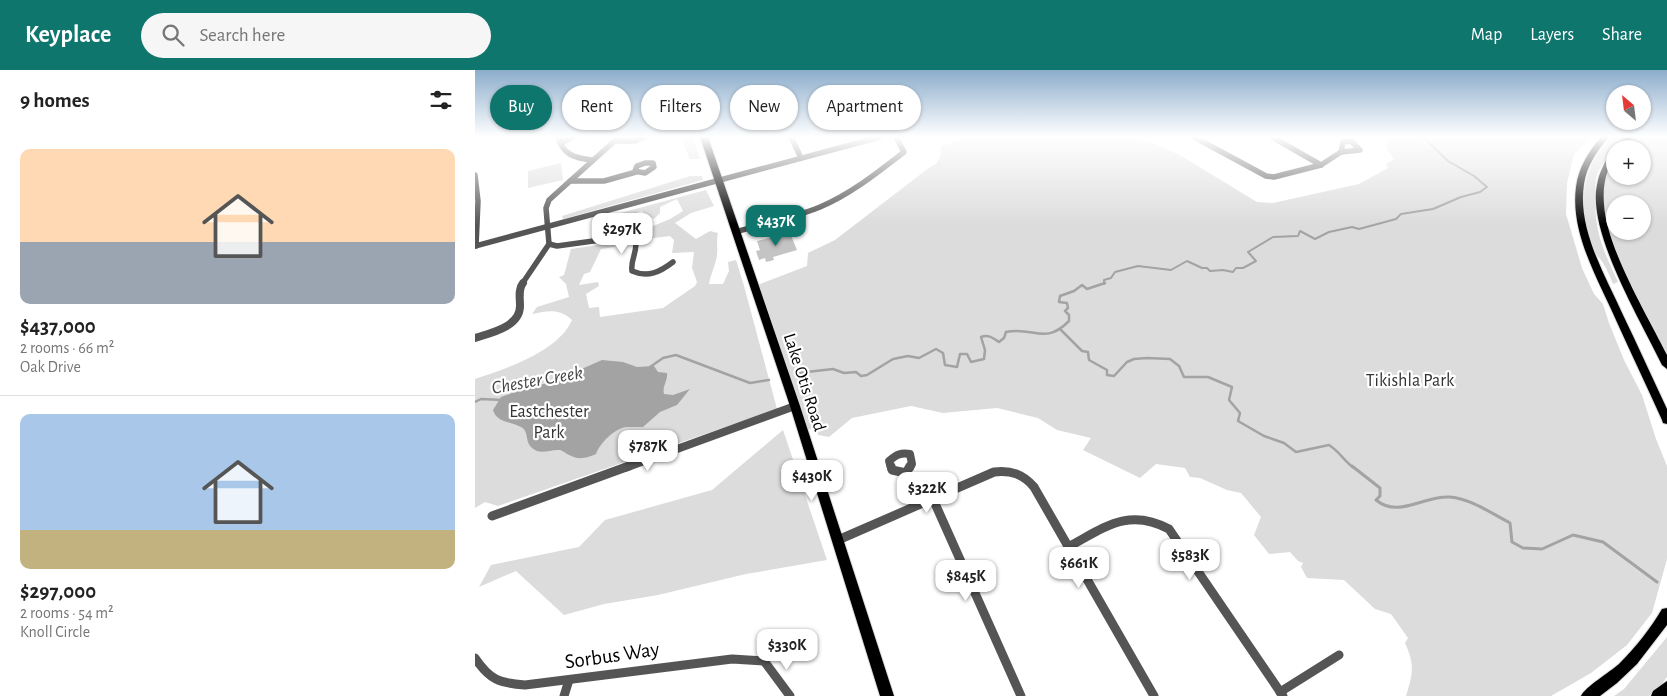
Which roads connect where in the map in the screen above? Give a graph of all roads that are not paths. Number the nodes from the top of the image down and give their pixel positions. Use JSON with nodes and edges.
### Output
{"nodes":[{"id":1,"x":585,"y":166,"type":"edge"},
{"id":2,"x":714,"y":166,"type":"edge"},
{"id":3,"x":770,"y":166,"type":"edge"},
{"id":4,"x":885,"y":166,"type":"edge"},
{"id":5,"x":1248,"y":166,"type":"edge"},
{"id":6,"x":1316,"y":166,"type":"edge"},
{"id":7,"x":1585,"y":166,"type":"edge"},
{"id":8,"x":1606,"y":168,"type":"edge"},
{"id":9,"x":636,"y":172,"type":"dead end"},
{"id":10,"x":475,"y":175,"type":"edge"},
{"id":11,"x":718,"y":180,"type":"junction"},
{"id":12,"x":570,"y":181,"type":"junction"},
{"id":13,"x":476,"y":216,"type":"edge"},
{"id":14,"x":548,"y":226,"type":"junction"},
{"id":15,"x":735,"y":232,"type":"junction"},
{"id":16,"x":549,"y":244,"type":"junction"},
{"id":17,"x":475,"y":246,"type":"edge"},
{"id":18,"x":673,"y":262,"type":"dead end"},
{"id":19,"x":475,"y":338,"type":"edge"},
{"id":20,"x":1667,"y":365,"type":"edge"},
{"id":21,"x":795,"y":406,"type":"junction"},
{"id":22,"x":1667,"y":420,"type":"edge"},
{"id":23,"x":906,"y":473,"type":"dead end"},
{"id":24,"x":933,"y":498,"type":"junction"},
{"id":25,"x":919,"y":504,"type":"junction"},
{"id":26,"x":492,"y":516,"type":"dead end"},
{"id":27,"x":839,"y":540,"type":"junction"},
{"id":28,"x":1068,"y":547,"type":"junction"},
{"id":29,"x":1667,"y":614,"type":"edge"},
{"id":30,"x":777,"y":638,"type":"dead end"},
{"id":31,"x":1339,"y":655,"type":"dead end"},
{"id":32,"x":475,"y":658,"type":"edge"},
{"id":33,"x":764,"y":661,"type":"junction"},
{"id":34,"x":569,"y":680,"type":"junction"},
{"id":35,"x":1667,"y":688,"type":"edge"},
{"id":36,"x":1282,"y":694,"type":"edge"},
{"id":37,"x":564,"y":696,"type":"edge"},
{"id":38,"x":790,"y":696,"type":"edge"},
{"id":39,"x":887,"y":696,"type":"edge"},
{"id":40,"x":1021,"y":696,"type":"edge"},
{"id":41,"x":1154,"y":696,"type":"edge"},
{"id":42,"x":1588,"y":696,"type":"edge"},
{"id":43,"x":1658,"y":696,"type":"edge"}],
"edges":[{"from":1,"to":12,"type":"street"},
{"from":2,"to":11,"type":"main road","name":"Lake Otis Road"},
{"from":3,"to":11,"type":"street"},
{"from":4,"to":15,"type":"street"},
{"from":5,"to":6,"type":"street"},
{"from":7,"to":22,"type":"main road"},
{"from":8,"to":20,"type":"main road"},
{"from":9,"to":12,"type":"street"},
{"from":10,"to":13,"type":"street"},
{"from":11,"to":14,"type":"street"},
{"from":11,"to":15,"type":"main road","name":"Lake Otis Road"},
{"from":12,"to":14,"type":"street"},
{"from":13,"to":17,"type":"street"},
{"from":14,"to":16,"type":"street"},
{"from":14,"to":17,"type":"street"},
{"from":15,"to":21,"type":"main road","name":"Lake Otis Road"},
{"from":16,"to":18,"type":"street"},
{"from":16,"to":19,"type":"street"},
{"from":21,"to":26,"type":"street"},
{"from":21,"to":27,"type":"main road","name":"Lake Otis Road"},
{"from":23,"to":25,"type":"street"},
{"from":24,"to":25,"type":"street"},
{"from":24,"to":28,"type":"street"},
{"from":24,"to":40,"type":"street"},
{"from":25,"to":27,"type":"street"},
{"from":27,"to":39,"type":"main road","name":"Lake Otis Road"},
{"from":28,"to":36,"type":"street"},
{"from":28,"to":41,"type":"street"},
{"from":29,"to":42,"type":"main road"},
{"from":30,"to":33,"type":"street"},
{"from":31,"to":36,"type":"street"},
{"from":32,"to":34,"type":"street","name":"Sorbus Way"},
{"from":33,"to":34,"type":"street","name":"Sorbus Way"},
{"from":33,"to":38,"type":"street"},
{"from":34,"to":37,"type":"street"},
{"from":35,"to":43,"type":"main road"}]}
